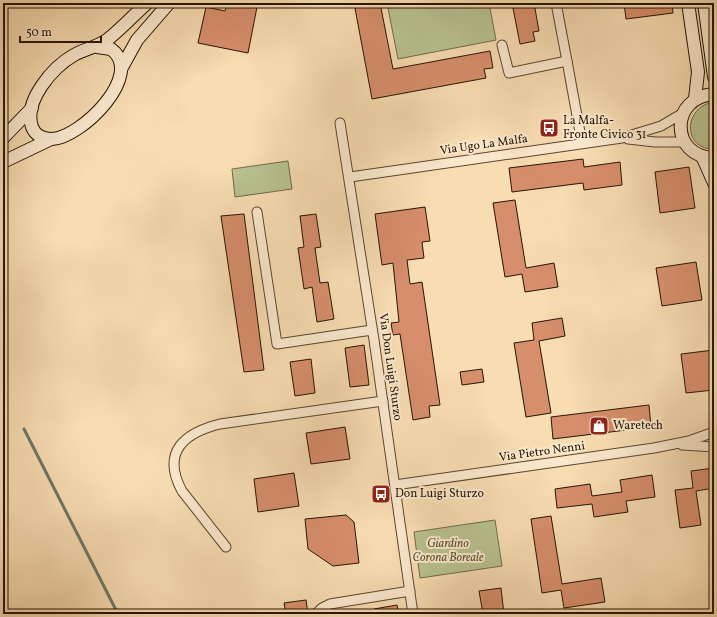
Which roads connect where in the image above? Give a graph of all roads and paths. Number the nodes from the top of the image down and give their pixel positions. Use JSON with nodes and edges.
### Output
{"nodes":[{"id":1,"x":147,"y":3,"type":"edge"},
{"id":2,"x":169,"y":3,"type":"edge"},
{"id":3,"x":556,"y":3,"type":"edge"},
{"id":4,"x":688,"y":3,"type":"edge"},
{"id":5,"x":704,"y":3,"type":"edge"},
{"id":6,"x":502,"y":44,"type":"dead end"},
{"id":7,"x":97,"y":47,"type":"junction"},
{"id":8,"x":568,"y":61,"type":"junction"},
{"id":9,"x":121,"y":69,"type":"junction"},
{"id":10,"x":714,"y":77,"type":"edge"},
{"id":11,"x":714,"y":94,"type":"edge"},
{"id":12,"x":695,"y":100,"type":"junction"},
{"id":13,"x":32,"y":108,"type":"junction"},
{"id":14,"x":683,"y":113,"type":"junction"},
{"id":15,"x":340,"y":124,"type":"dead end"},
{"id":16,"x":3,"y":138,"type":"edge"},
{"id":17,"x":622,"y":138,"type":"junction"},
{"id":18,"x":51,"y":139,"type":"junction"},
{"id":19,"x":685,"y":142,"type":"junction"},
{"id":20,"x":582,"y":143,"type":"junction"},
{"id":21,"x":702,"y":156,"type":"junction"},
{"id":22,"x":714,"y":158,"type":"edge"},
{"id":23,"x":3,"y":162,"type":"edge"},
{"id":24,"x":350,"y":177,"type":"junction"},
{"id":25,"x":714,"y":182,"type":"edge"},
{"id":26,"x":257,"y":212,"type":"dead end"},
{"id":27,"x":372,"y":330,"type":"junction"},
{"id":28,"x":383,"y":401,"type":"junction"},
{"id":29,"x":714,"y":432,"type":"edge"},
{"id":30,"x":674,"y":445,"type":"junction"},
{"id":31,"x":714,"y":447,"type":"edge"},
{"id":32,"x":394,"y":485,"type":"junction"},
{"id":33,"x":226,"y":547,"type":"dead end"},
{"id":34,"x":410,"y":591,"type":"junction"},
{"id":35,"x":316,"y":614,"type":"edge"},
{"id":36,"x":413,"y":614,"type":"edge"}],
"edges":[{"from":1,"to":7,"type":"street"},
{"from":2,"to":9,"type":"street"},
{"from":3,"to":8,"type":"street"},
{"from":4,"to":12,"type":"street"},
{"from":5,"to":10,"type":"street"},
{"from":6,"to":8,"type":"street"},
{"from":7,"to":9,"type":"street"},
{"from":7,"to":13,"type":"street"},
{"from":8,"to":20,"type":"street"},
{"from":9,"to":18,"type":"street"},
{"from":11,"to":12,"type":"street"},
{"from":12,"to":14,"type":"street"},
{"from":13,"to":16,"type":"street"},
{"from":13,"to":18,"type":"street"},
{"from":14,"to":17,"type":"street","name":"Via Ugo La Malfa"},
{"from":14,"to":19,"type":"street"},
{"from":15,"to":24,"type":"street","name":"Via Don Luigi Sturzo"},
{"from":17,"to":19,"type":"street","name":"Via Ugo La Malfa"},
{"from":17,"to":20,"type":"street","name":"Via Ugo La Malfa"},
{"from":18,"to":23,"type":"street"},
{"from":19,"to":21,"type":"street"},
{"from":20,"to":24,"type":"street","name":"Via Ugo La Malfa"},
{"from":21,"to":22,"type":"street"},
{"from":21,"to":25,"type":"street"},
{"from":24,"to":27,"type":"street","name":"Via Don Luigi Sturzo"},
{"from":26,"to":27,"type":"street"},
{"from":27,"to":28,"type":"street","name":"Via Don Luigi Sturzo"},
{"from":28,"to":32,"type":"street","name":"Via Don Luigi Sturzo"},
{"from":28,"to":33,"type":"street"},
{"from":29,"to":30,"type":"street","name":"Via Pietro Nenni"},
{"from":30,"to":31,"type":"street"},
{"from":30,"to":32,"type":"street","name":"Via Pietro Nenni"},
{"from":32,"to":34,"type":"street","name":"Via Don Luigi Sturzo"},
{"from":34,"to":35,"type":"street"},
{"from":34,"to":36,"type":"street","name":"Via Don Luigi Sturzo"}]}
